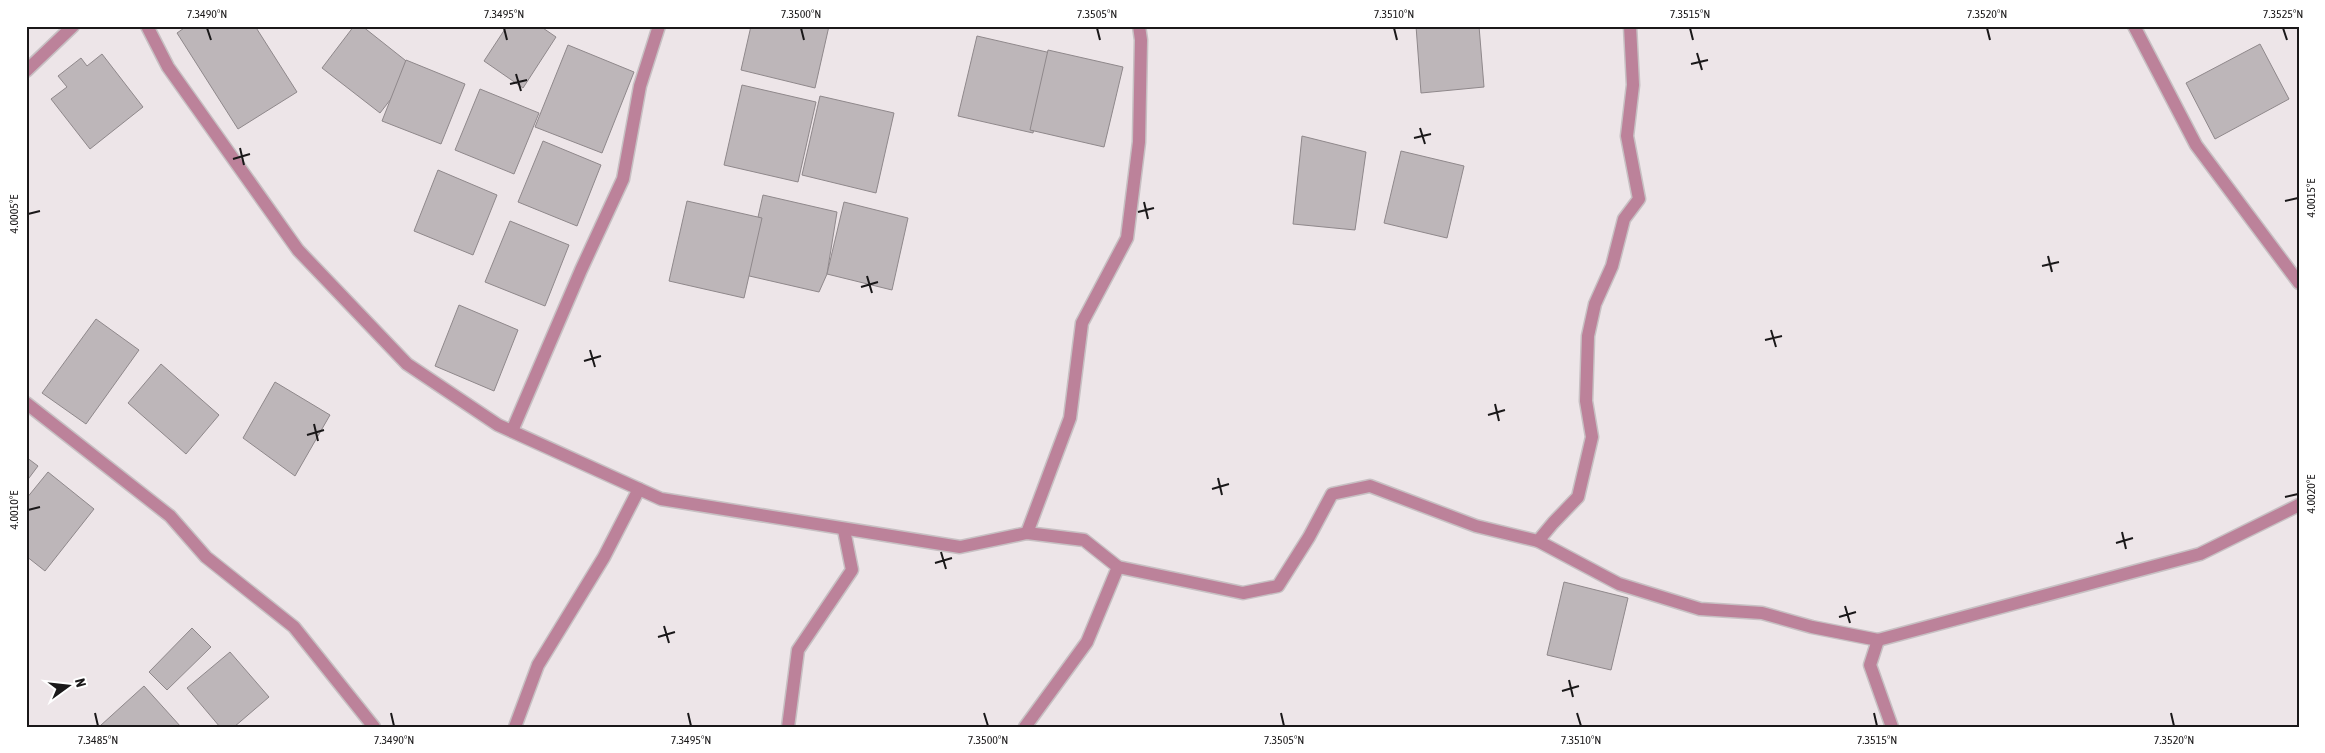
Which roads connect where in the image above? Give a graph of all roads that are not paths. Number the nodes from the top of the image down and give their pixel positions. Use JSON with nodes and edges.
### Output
{"nodes":[{"id":1,"x":73,"y":26,"type":"edge"},
{"id":2,"x":148,"y":26,"type":"edge"},
{"id":3,"x":659,"y":26,"type":"edge"},
{"id":4,"x":1139,"y":26,"type":"edge"},
{"id":5,"x":1630,"y":26,"type":"edge"},
{"id":6,"x":2134,"y":26,"type":"edge"},
{"id":7,"x":26,"y":71,"type":"edge"},
{"id":8,"x":2299,"y":283,"type":"edge"},
{"id":9,"x":26,"y":403,"type":"edge"},
{"id":10,"x":512,"y":431,"type":"junction"},
{"id":11,"x":639,"y":489,"type":"junction"},
{"id":12,"x":2299,"y":504,"type":"edge"},
{"id":13,"x":844,"y":530,"type":"junction"},
{"id":14,"x":1027,"y":533,"type":"junction"},
{"id":15,"x":1538,"y":541,"type":"junction"},
{"id":16,"x":1118,"y":567,"type":"junction"},
{"id":17,"x":1878,"y":640,"type":"junction"},
{"id":18,"x":374,"y":727,"type":"edge"},
{"id":19,"x":515,"y":727,"type":"edge"},
{"id":20,"x":788,"y":727,"type":"edge"},
{"id":21,"x":1025,"y":727,"type":"edge"},
{"id":22,"x":1892,"y":727,"type":"edge"}],
"edges":[{"from":1,"to":7,"type":"street"},
{"from":2,"to":10,"type":"street"},
{"from":3,"to":10,"type":"street"},
{"from":4,"to":14,"type":"street"},
{"from":5,"to":15,"type":"street"},
{"from":6,"to":8,"type":"street"},
{"from":9,"to":18,"type":"street"},
{"from":10,"to":11,"type":"street"},
{"from":11,"to":13,"type":"street"},
{"from":11,"to":19,"type":"street"},
{"from":12,"to":17,"type":"street"},
{"from":13,"to":14,"type":"street"},
{"from":13,"to":20,"type":"street"},
{"from":14,"to":16,"type":"street"},
{"from":15,"to":16,"type":"street"},
{"from":15,"to":17,"type":"street"},
{"from":16,"to":21,"type":"street"},
{"from":17,"to":22,"type":"street"}]}
